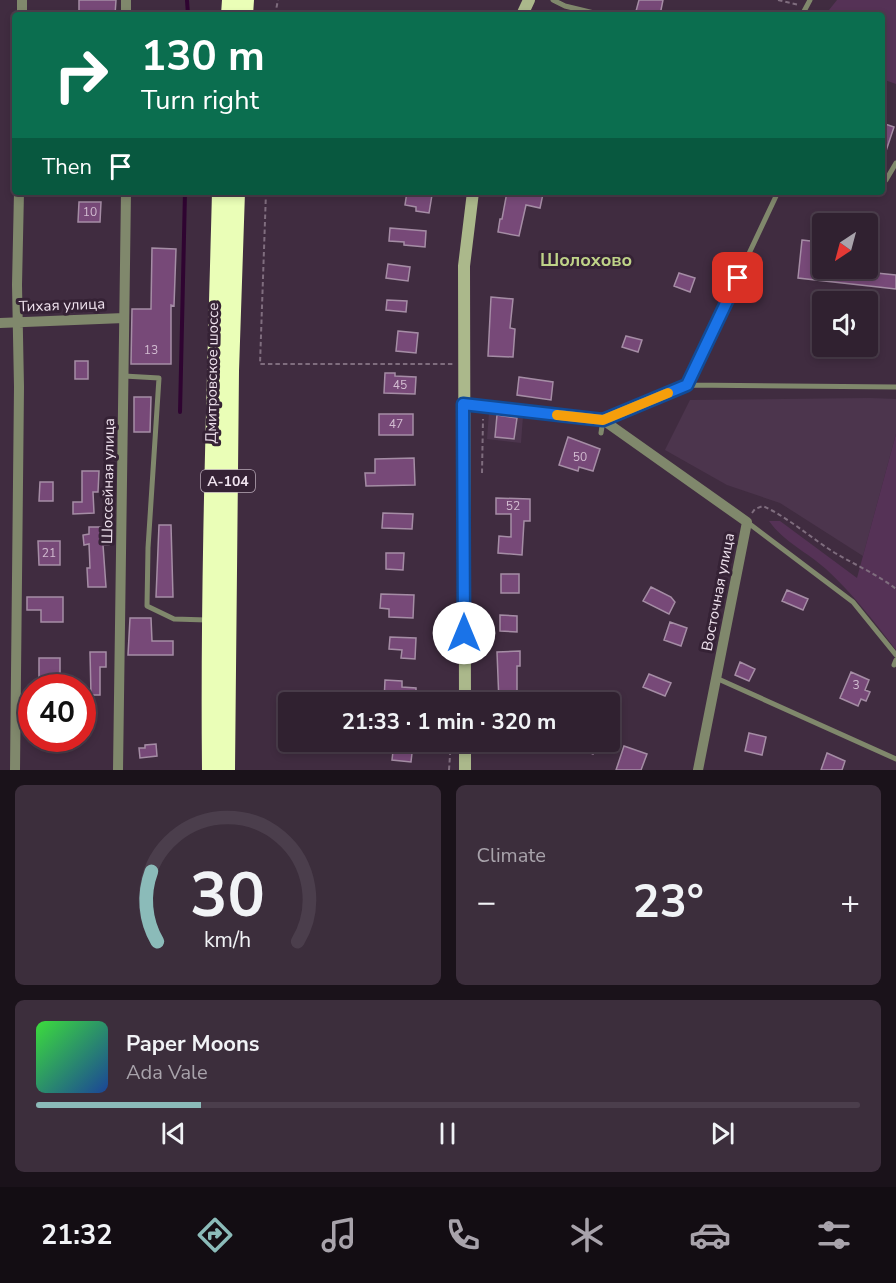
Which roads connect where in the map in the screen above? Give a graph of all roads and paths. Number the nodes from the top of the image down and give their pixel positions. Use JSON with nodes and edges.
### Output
{"nodes":[{"id":1,"x":553,"y":0,"type":"edge"},
{"id":2,"x":778,"y":0,"type":"edge"},
{"id":3,"x":810,"y":0,"type":"edge"},
{"id":4,"x":807,"y":7,"type":"junction"},
{"id":5,"x":590,"y":12,"type":"edge"},
{"id":6,"x":804,"y":12,"type":"edge"},
{"id":7,"x":896,"y":163,"type":"edge"},
{"id":8,"x":885,"y":180,"type":"edge"},
{"id":9,"x":19,"y":195,"type":"edge"},
{"id":10,"x":126,"y":195,"type":"edge"},
{"id":11,"x":221,"y":195,"type":"edge"},
{"id":12,"x":236,"y":195,"type":"edge"},
{"id":13,"x":266,"y":195,"type":"edge"},
{"id":14,"x":473,"y":195,"type":"edge"},
{"id":15,"x":777,"y":195,"type":"edge"},
{"id":16,"x":124,"y":318,"type":"junction"},
{"id":17,"x":0,"y":322,"type":"edge"},
{"id":18,"x":18,"y":322,"type":"junction"},
{"id":19,"x":463,"y":364,"type":"junction"},
{"id":20,"x":124,"y":376,"type":"junction"},
{"id":21,"x":687,"y":385,"type":"junction"},
{"id":22,"x":896,"y":387,"type":"edge"},
{"id":23,"x":463,"y":404,"type":"junction"},
{"id":24,"x":484,"y":407,"type":"junction"},
{"id":25,"x":603,"y":420,"type":"junction"},
{"id":26,"x":601,"y":433,"type":"dead end"},
{"id":27,"x":482,"y":473,"type":"dead end"},
{"id":28,"x":747,"y":522,"type":"junction"},
{"id":29,"x":896,"y":589,"type":"edge"},
{"id":30,"x":212,"y":620,"type":"junction"},
{"id":31,"x":896,"y":655,"type":"edge"},
{"id":32,"x":716,"y":678,"type":"junction"},
{"id":33,"x":465,"y":692,"type":"edge"},
{"id":34,"x":450,"y":752,"type":"edge"},
{"id":35,"x":465,"y":752,"type":"edge"},
{"id":36,"x":896,"y":759,"type":"edge"},
{"id":37,"x":15,"y":770,"type":"edge"},
{"id":38,"x":118,"y":770,"type":"edge"},
{"id":39,"x":211,"y":770,"type":"edge"},
{"id":40,"x":226,"y":770,"type":"edge"},
{"id":41,"x":449,"y":770,"type":"edge"},
{"id":42,"x":465,"y":770,"type":"edge"},
{"id":43,"x":698,"y":770,"type":"edge"}],
"edges":[{"from":1,"to":5,"type":"lane"},
{"from":2,"to":4,"type":"path"},
{"from":3,"to":4,"type":"lane"},
{"from":4,"to":6,"type":"lane"},
{"from":7,"to":8,"type":"lane"},
{"from":9,"to":18,"type":"street"},
{"from":10,"to":16,"type":"street","name":"Шоссейная улица"},
{"from":11,"to":30,"type":"highway","name":"Дмитровское шоссе","number":"А-104"},
{"from":12,"to":40,"type":"highway","name":"Дмитровское шоссе","number":"А-104"},
{"from":13,"to":19,"type":"path"},
{"from":14,"to":19,"type":"street"},
{"from":15,"to":21,"type":"lane"},
{"from":16,"to":18,"type":"street","name":"Тихая улица"},
{"from":16,"to":20,"type":"street","name":"Шоссейная улица"},
{"from":17,"to":18,"type":"street","name":"Тихая улица"},
{"from":18,"to":37,"type":"street"},
{"from":19,"to":23,"type":"street"},
{"from":20,"to":30,"type":"lane"},
{"from":20,"to":38,"type":"street","name":"Шоссейная улица"},
{"from":21,"to":22,"type":"lane"},
{"from":21,"to":25,"type":"lane"},
{"from":23,"to":24,"type":"street"},
{"from":23,"to":33,"type":"street"},
{"from":24,"to":25,"type":"street"},
{"from":24,"to":27,"type":"path"},
{"from":25,"to":26,"type":"lane"},
{"from":25,"to":28,"type":"street","name":"Восточная улица"},
{"from":28,"to":29,"type":"path"},
{"from":28,"to":31,"type":"lane"},
{"from":28,"to":32,"type":"street","name":"Восточная улица"},
{"from":30,"to":39,"type":"highway","name":"Дмитровское шоссе","number":"А-104"},
{"from":32,"to":36,"type":"lane"},
{"from":32,"to":43,"type":"street","name":"Восточная улица"},
{"from":34,"to":41,"type":"path"},
{"from":35,"to":42,"type":"street"}]}
